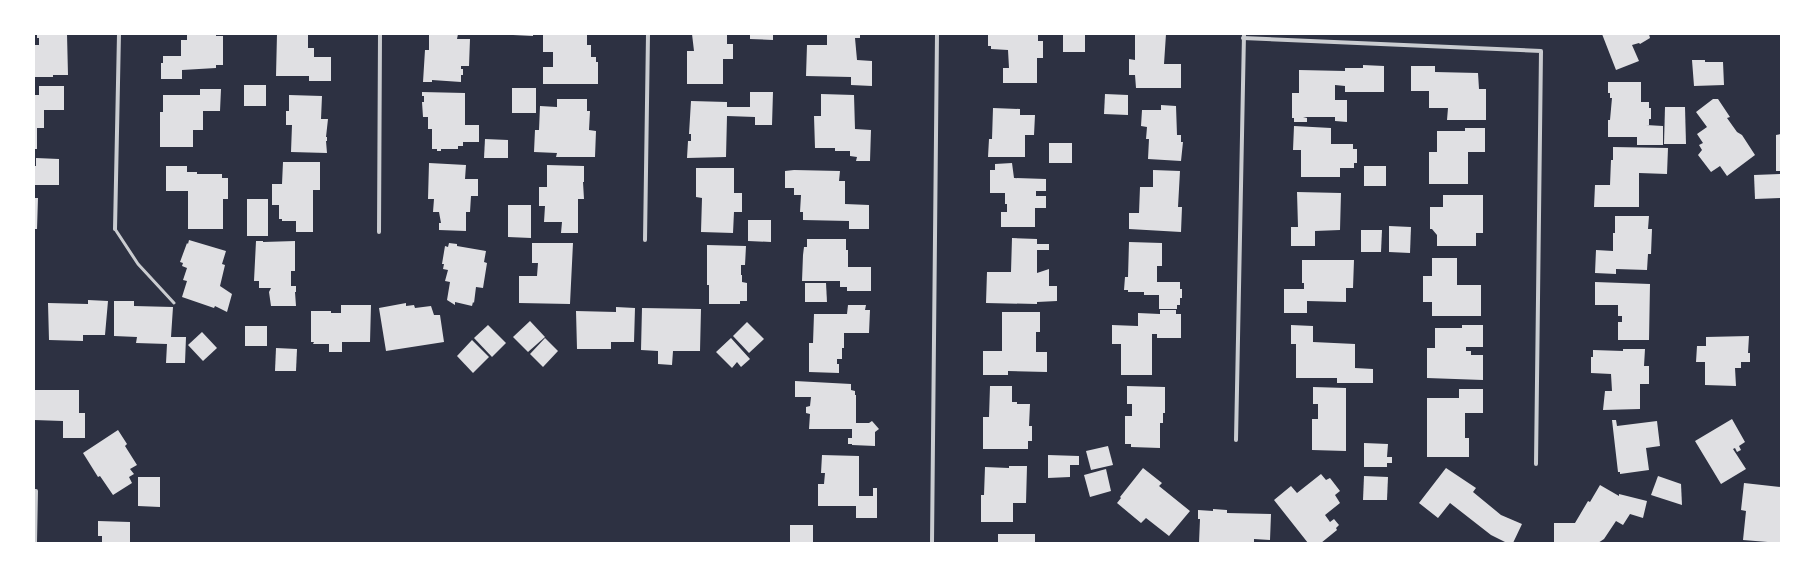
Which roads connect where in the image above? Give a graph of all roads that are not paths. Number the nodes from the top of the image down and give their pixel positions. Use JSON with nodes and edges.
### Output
{"nodes":[{"id":1,"x":118,"y":34,"type":"edge"},
{"id":2,"x":380,"y":34,"type":"edge"},
{"id":3,"x":648,"y":34,"type":"edge"},
{"id":4,"x":937,"y":34,"type":"edge"},
{"id":5,"x":1244,"y":36,"type":"edge"},
{"id":6,"x":115,"y":229,"type":"joint"},
{"id":7,"x":378,"y":232,"type":"dead end"},
{"id":8,"x":645,"y":240,"type":"dead end"},
{"id":9,"x":174,"y":303,"type":"dead end"},
{"id":10,"x":1236,"y":440,"type":"dead end"},
{"id":11,"x":1536,"y":464,"type":"dead end"},
{"id":12,"x":35,"y":491,"type":"edge"},
{"id":13,"x":35,"y":543,"type":"edge"},
{"id":14,"x":932,"y":543,"type":"edge"}],
"edges":[{"from":1,"to":6,"type":"street"},
{"from":2,"to":7,"type":"street"},
{"from":3,"to":8,"type":"street"},
{"from":4,"to":14,"type":"street"},
{"from":5,"to":10,"type":"street"},
{"from":5,"to":11,"type":"street"},
{"from":6,"to":9,"type":"lane"},
{"from":12,"to":13,"type":"street"}]}
